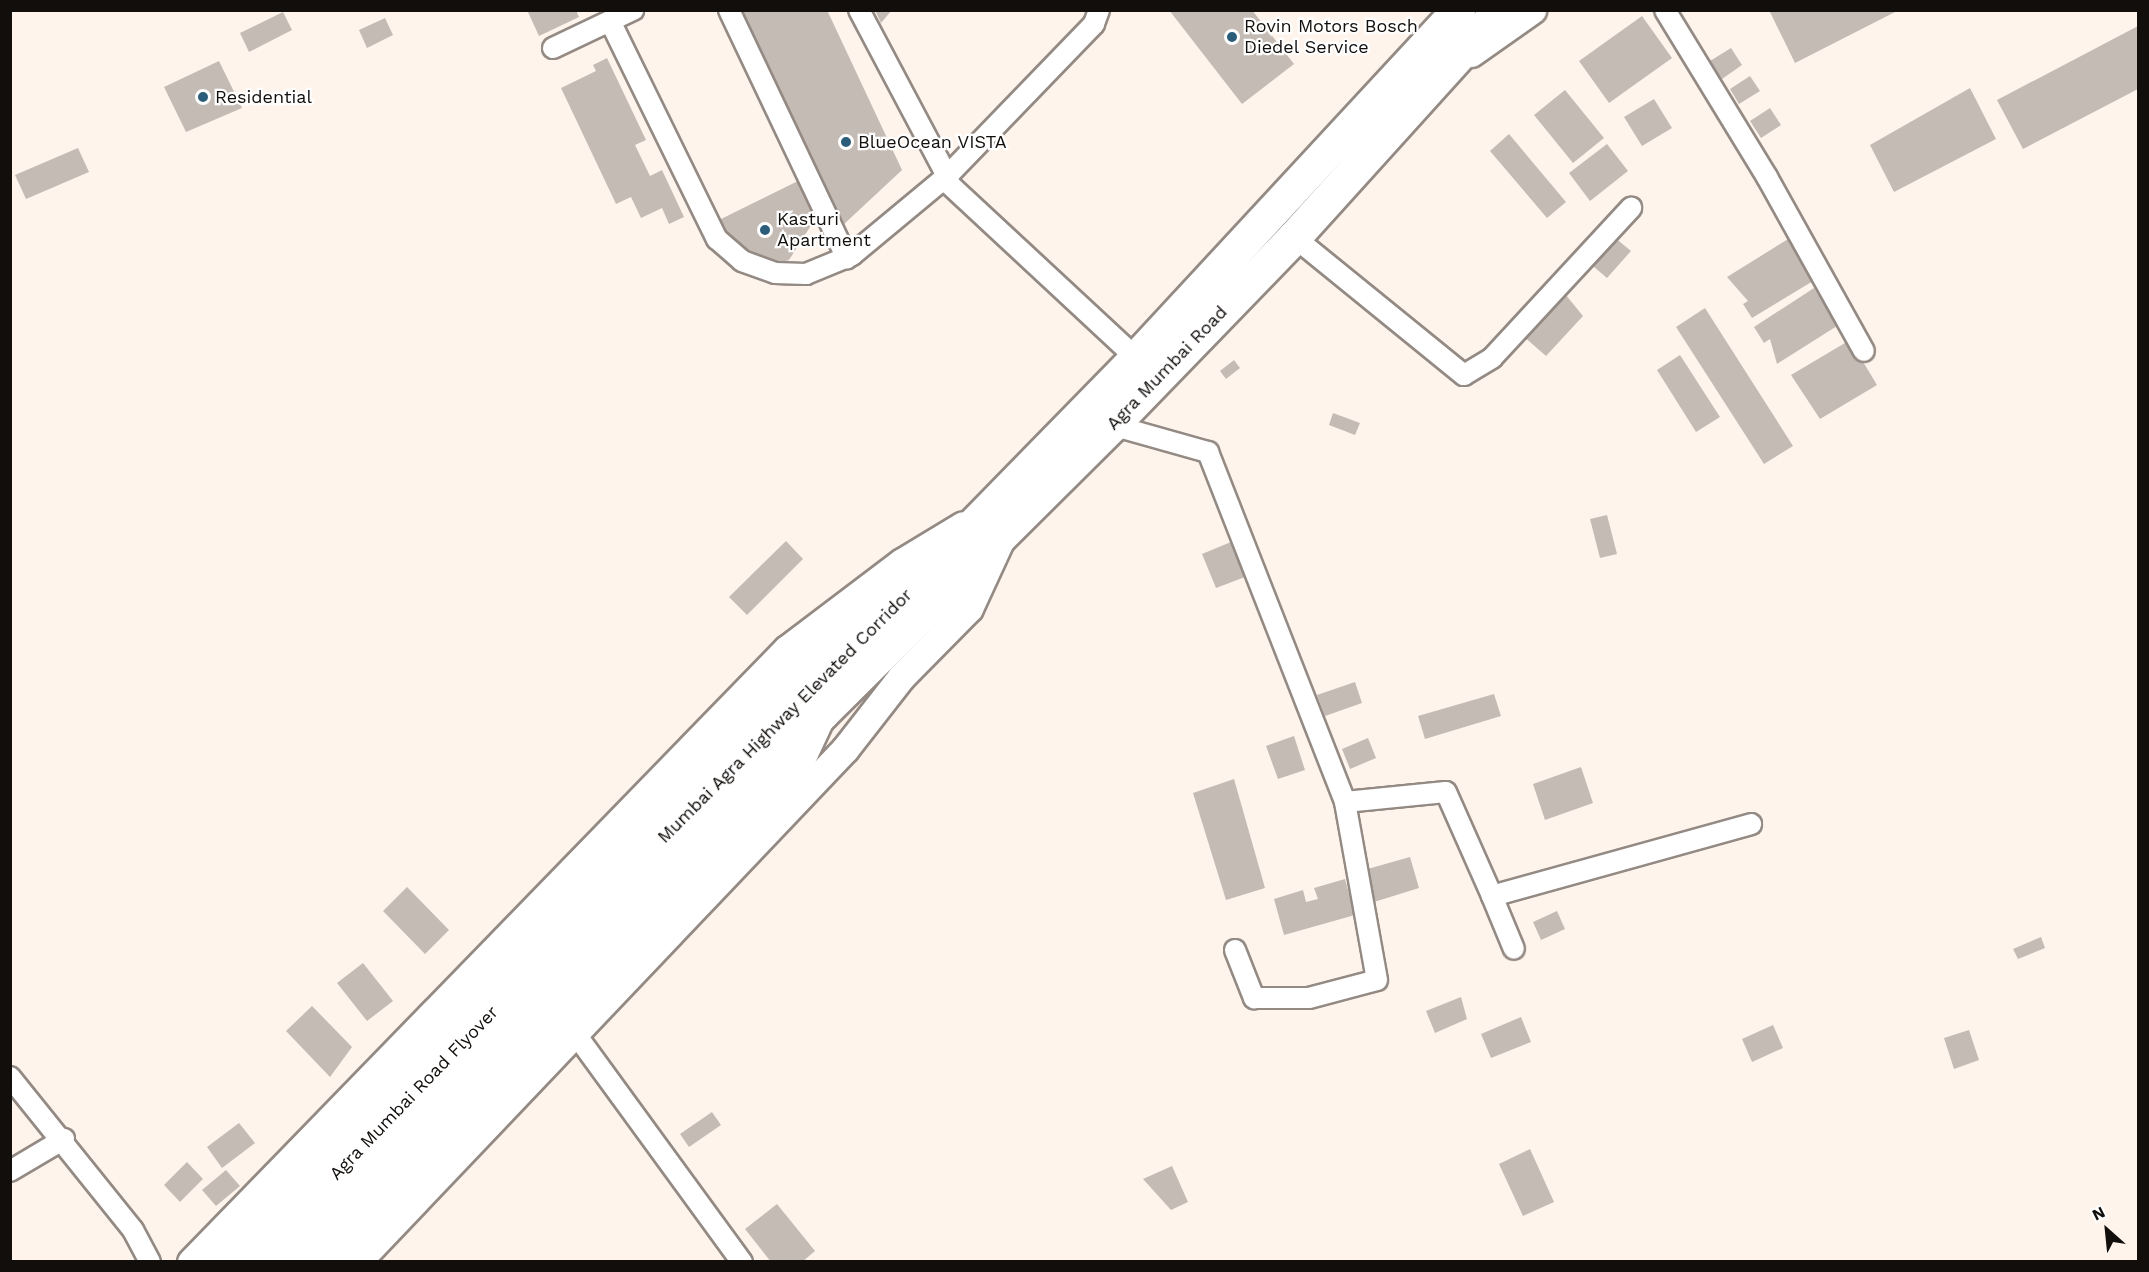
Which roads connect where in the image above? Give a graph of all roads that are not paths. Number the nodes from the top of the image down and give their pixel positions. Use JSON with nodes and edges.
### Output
{"nodes":[{"id":1,"x":633,"y":10,"type":"edge"},
{"id":2,"x":729,"y":10,"type":"edge"},
{"id":3,"x":859,"y":10,"type":"edge"},
{"id":4,"x":1099,"y":10,"type":"edge"},
{"id":5,"x":1440,"y":10,"type":"edge"},
{"id":6,"x":1458,"y":10,"type":"edge"},
{"id":7,"x":1499,"y":10,"type":"edge"},
{"id":8,"x":1532,"y":10,"type":"edge"},
{"id":9,"x":1665,"y":10,"type":"edge"},
{"id":10,"x":610,"y":21,"type":"junction"},
{"id":11,"x":553,"y":48,"type":"dead end"},
{"id":12,"x":1426,"y":66,"type":"junction"},
{"id":13,"x":947,"y":176,"type":"junction"},
{"id":14,"x":1631,"y":208,"type":"dead end"},
{"id":15,"x":1294,"y":237,"type":"junction"},
{"id":16,"x":847,"y":258,"type":"junction"},
{"id":17,"x":1864,"y":351,"type":"dead end"},
{"id":18,"x":1136,"y":358,"type":"junction"},
{"id":19,"x":1112,"y":425,"type":"junction"},
{"id":20,"x":997,"y":522,"type":"junction"},
{"id":21,"x":940,"y":561,"type":"junction"},
{"id":22,"x":822,"y":713,"type":"junction"},
{"id":23,"x":1345,"y":802,"type":"junction"},
{"id":24,"x":1750,"y":824,"type":"dead end"},
{"id":25,"x":1492,"y":896,"type":"junction"},
{"id":26,"x":586,"y":936,"type":"junction"},
{"id":27,"x":1514,"y":949,"type":"dead end"},
{"id":28,"x":1235,"y":950,"type":"dead end"},
{"id":29,"x":577,"y":1036,"type":"junction"},
{"id":30,"x":10,"y":1077,"type":"edge"},
{"id":31,"x":64,"y":1139,"type":"junction"},
{"id":32,"x":10,"y":1171,"type":"edge"},
{"id":33,"x":150,"y":1262,"type":"edge"},
{"id":34,"x":191,"y":1262,"type":"edge"},
{"id":35,"x":223,"y":1262,"type":"edge"},
{"id":36,"x":252,"y":1262,"type":"edge"},
{"id":37,"x":290,"y":1262,"type":"edge"},
{"id":38,"x":325,"y":1262,"type":"edge"},
{"id":39,"x":357,"y":1262,"type":"edge"},
{"id":40,"x":742,"y":1262,"type":"edge"}],
"edges":[{"from":1,"to":10,"type":"street"},
{"from":2,"to":16,"type":"street"},
{"from":3,"to":13,"type":"street"},
{"from":4,"to":13,"type":"street"},
{"from":5,"to":12,"type":"street"},
{"from":6,"to":12,"type":"highway","name":"Agra Mumbai Road"},
{"from":7,"to":12,"type":"highway","name":"Agra Mumbai Road"},
{"from":8,"to":12,"type":"street"},
{"from":9,"to":17,"type":"street"},
{"from":10,"to":11,"type":"street"},
{"from":10,"to":16,"type":"street"},
{"from":12,"to":15,"type":"highway","name":"Agra Mumbai Road"},
{"from":12,"to":18,"type":"highway","name":"Agra Mumbai Road"},
{"from":13,"to":16,"type":"street"},
{"from":13,"to":18,"type":"street"},
{"from":14,"to":15,"type":"street"},
{"from":15,"to":19,"type":"highway","name":"Agra Mumbai Road"},
{"from":18,"to":20,"type":"highway","name":"Agra Mumbai Road"},
{"from":19,"to":20,"type":"highway","name":"Agra Mumbai Road"},
{"from":19,"to":23,"type":"street"},
{"from":20,"to":21,"type":"highway","name":"Mumbai Agra Highway Elevated Corridor"},
{"from":20,"to":22,"type":"highway","name":"Agra Mumbai Road"},
{"from":20,"to":29,"type":"street"},
{"from":20,"to":34,"type":"street"},
{"from":21,"to":26,"type":"highway","name":"Mumbai Agra Highway Elevated Corridor"},
{"from":21,"to":35,"type":"main road"},
{"from":22,"to":26,"type":"highway","name":"Mumbai Agra Highway Elevated Corridor"},
{"from":22,"to":38,"type":"main road"},
{"from":23,"to":25,"type":"street"},
{"from":23,"to":28,"type":"street"},
{"from":24,"to":25,"type":"street"},
{"from":25,"to":27,"type":"street"},
{"from":26,"to":36,"type":"highway","name":"Agra Mumbai Road Flyover"},
{"from":26,"to":37,"type":"highway","name":"Agra Mumbai Road Flyover"},
{"from":29,"to":39,"type":"street"},
{"from":29,"to":40,"type":"street"},
{"from":30,"to":31,"type":"street"},
{"from":31,"to":32,"type":"street"},
{"from":31,"to":33,"type":"street"}]}
